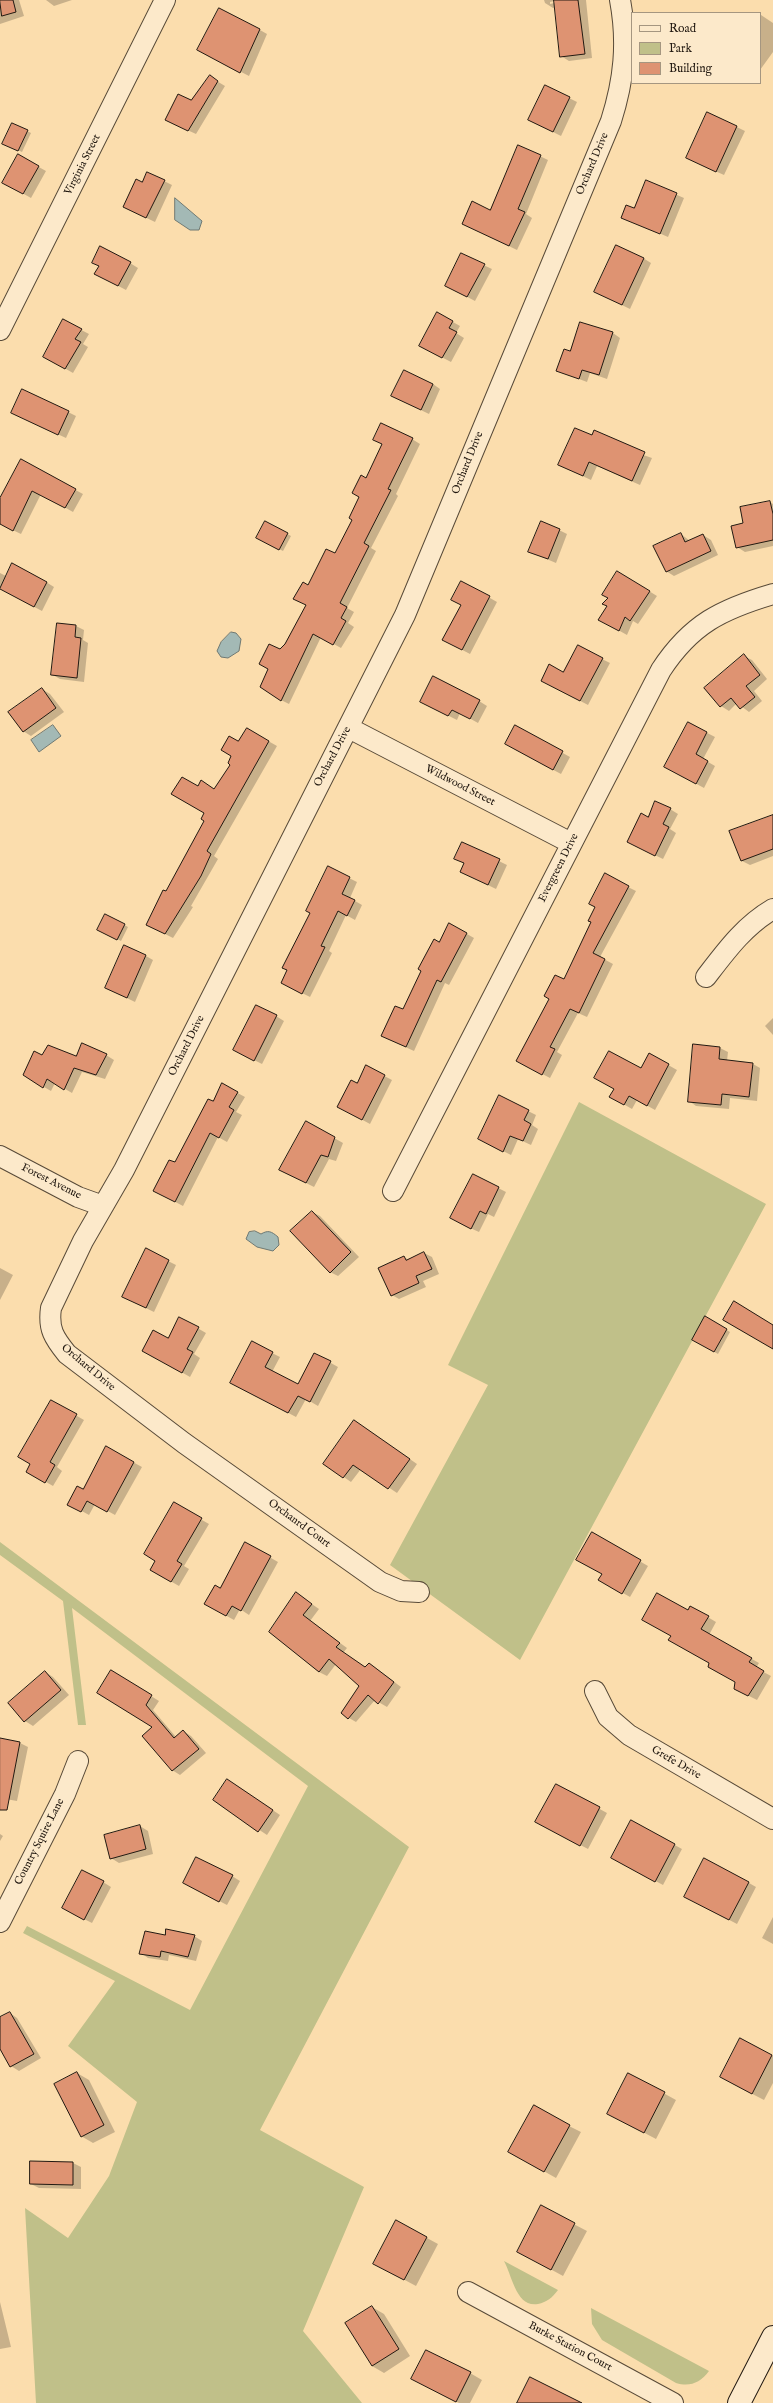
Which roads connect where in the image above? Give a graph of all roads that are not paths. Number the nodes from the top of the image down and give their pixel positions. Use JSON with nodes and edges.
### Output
{"nodes":[{"id":1,"x":165,"y":0,"type":"edge"},
{"id":2,"x":620,"y":0,"type":"edge"},
{"id":3,"x":0,"y":330,"type":"edge"},
{"id":4,"x":773,"y":594,"type":"edge"},
{"id":5,"x":349,"y":728,"type":"junction"},
{"id":6,"x":571,"y":843,"type":"junction"},
{"id":7,"x":773,"y":909,"type":"edge"},
{"id":8,"x":706,"y":977,"type":"dead end"},
{"id":9,"x":0,"y":1156,"type":"edge"},
{"id":10,"x":393,"y":1191,"type":"dead end"},
{"id":11,"x":103,"y":1206,"type":"junction"},
{"id":12,"x":184,"y":1443,"type":"joint"},
{"id":13,"x":419,"y":1592,"type":"dead end"},
{"id":14,"x":595,"y":1691,"type":"dead end"},
{"id":15,"x":78,"y":1761,"type":"dead end"},
{"id":16,"x":773,"y":1819,"type":"edge"},
{"id":17,"x":0,"y":1922,"type":"edge"},
{"id":18,"x":468,"y":2292,"type":"dead end"},
{"id":19,"x":773,"y":2337,"type":"edge"},
{"id":20,"x":673,"y":2403,"type":"edge"},
{"id":21,"x":739,"y":2403,"type":"edge"}],
"edges":[{"from":1,"to":3,"type":"street","name":"Virginia Street"},
{"from":2,"to":5,"type":"street","name":"Orchard Drive"},
{"from":4,"to":6,"type":"street","name":"Evergreen Drive"},
{"from":5,"to":6,"type":"street","name":"Wildwood Street"},
{"from":5,"to":11,"type":"street","name":"Orchard Drive"},
{"from":6,"to":10,"type":"street","name":"Evergreen Drive"},
{"from":7,"to":8,"type":"street"},
{"from":9,"to":11,"type":"street","name":"Forest Avenue"},
{"from":11,"to":12,"type":"street","name":"Orchard Drive"},
{"from":12,"to":13,"type":"street","name":"Orchanrd Court"},
{"from":14,"to":16,"type":"street","name":"Grefe Drive"},
{"from":15,"to":17,"type":"street","name":"Country Squire Lane"},
{"from":18,"to":20,"type":"street","name":"Burke Station Court"},
{"from":19,"to":21,"type":"street"}]}
